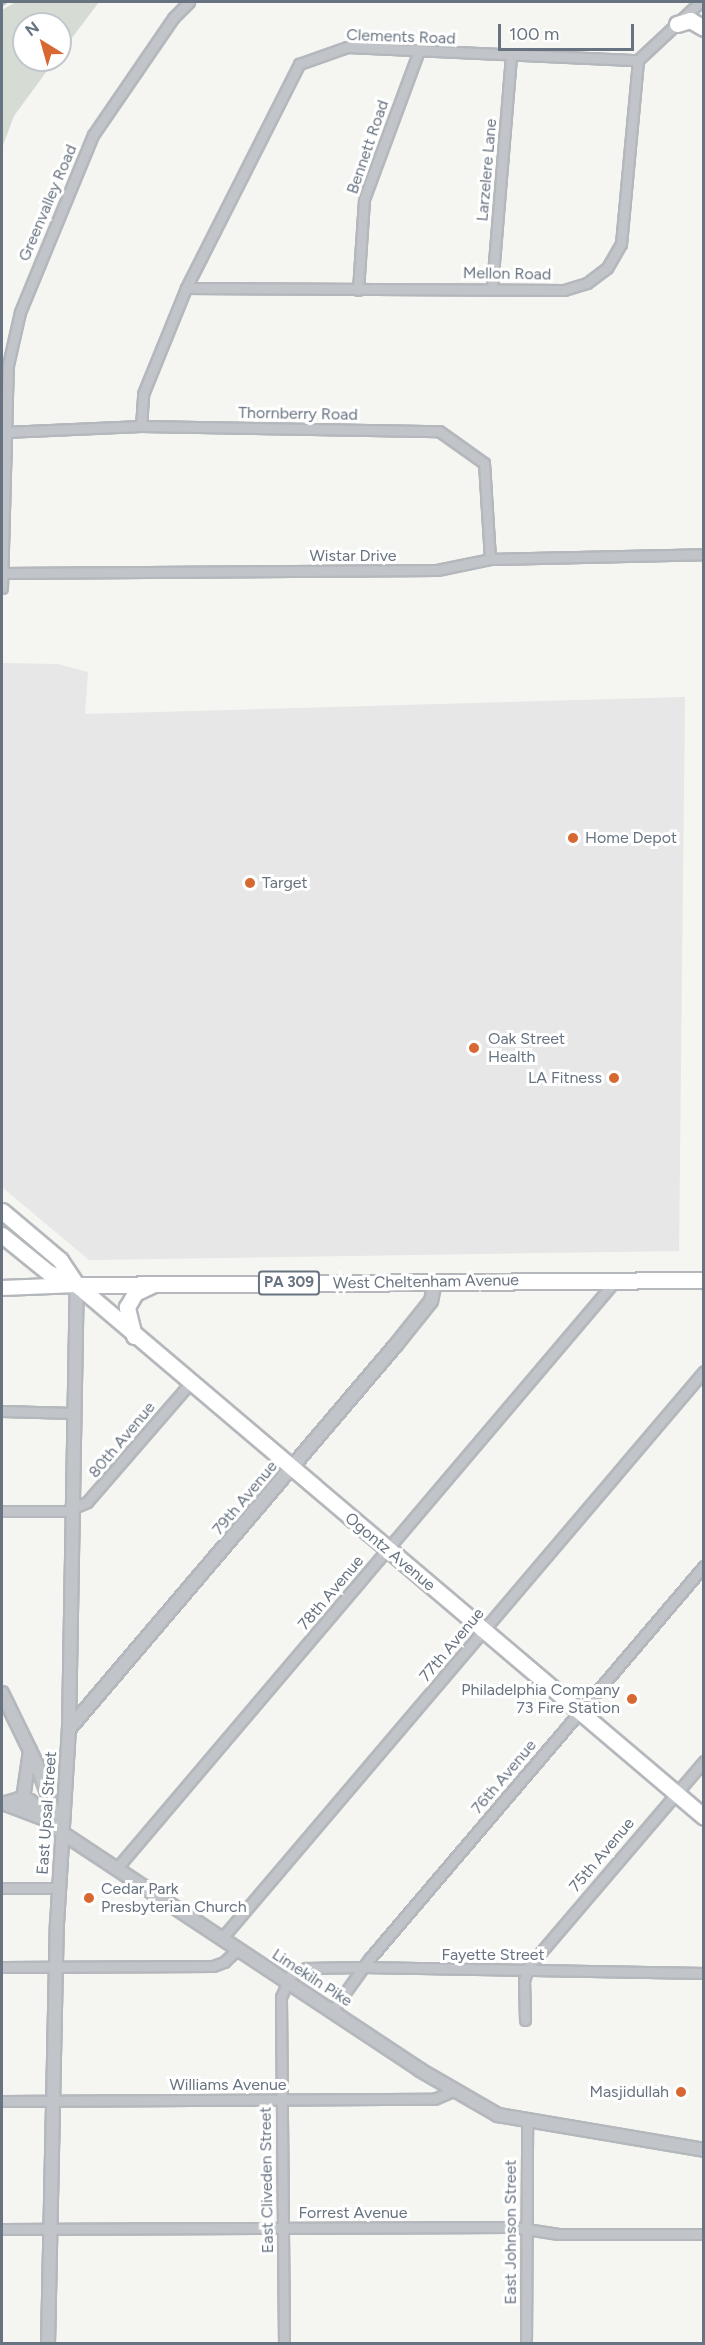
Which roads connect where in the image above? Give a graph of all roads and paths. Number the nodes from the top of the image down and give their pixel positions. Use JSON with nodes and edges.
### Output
{"nodes":[{"id":1,"x":189,"y":2,"type":"edge"},
{"id":2,"x":700,"y":2,"type":"edge"},
{"id":3,"x":677,"y":24,"type":"junction"},
{"id":4,"x":704,"y":28,"type":"edge"},
{"id":5,"x":417,"y":53,"type":"junction"},
{"id":6,"x":511,"y":56,"type":"junction"},
{"id":7,"x":638,"y":60,"type":"junction"},
{"id":8,"x":492,"y":287,"type":"junction"},
{"id":9,"x":186,"y":288,"type":"junction"},
{"id":10,"x":358,"y":290,"type":"junction"},
{"id":11,"x":141,"y":426,"type":"junction"},
{"id":12,"x":5,"y":432,"type":"junction"},
{"id":13,"x":704,"y":554,"type":"edge"},
{"id":14,"x":490,"y":559,"type":"junction"},
{"id":15,"x":2,"y":573,"type":"edge"},
{"id":16,"x":2,"y":588,"type":"edge"},
{"id":17,"x":2,"y":1211,"type":"edge"},
{"id":18,"x":2,"y":1235,"type":"edge"},
{"id":19,"x":704,"y":1280,"type":"edge"},
{"id":20,"x":615,"y":1281,"type":"junction"},
{"id":21,"x":435,"y":1282,"type":"junction"},
{"id":22,"x":77,"y":1286,"type":"junction"},
{"id":23,"x":151,"y":1286,"type":"junction"},
{"id":24,"x":2,"y":1288,"type":"edge"},
{"id":25,"x":134,"y":1336,"type":"junction"},
{"id":26,"x":704,"y":1371,"type":"edge"},
{"id":27,"x":190,"y":1383,"type":"junction"},
{"id":28,"x":2,"y":1411,"type":"edge"},
{"id":29,"x":73,"y":1413,"type":"junction"},
{"id":30,"x":291,"y":1469,"type":"junction"},
{"id":31,"x":72,"y":1510,"type":"junction"},
{"id":32,"x":2,"y":1511,"type":"edge"},
{"id":33,"x":388,"y":1550,"type":"junction"},
{"id":34,"x":704,"y":1566,"type":"edge"},
{"id":35,"x":484,"y":1631,"type":"junction"},
{"id":36,"x":3,"y":1700,"type":"edge"},
{"id":37,"x":579,"y":1713,"type":"junction"},
{"id":38,"x":69,"y":1729,"type":"junction"},
{"id":39,"x":30,"y":1751,"type":"junction"},
{"id":40,"x":704,"y":1761,"type":"edge"},
{"id":41,"x":675,"y":1793,"type":"junction"},
{"id":42,"x":23,"y":1799,"type":"junction"},
{"id":43,"x":3,"y":1804,"type":"edge"},
{"id":44,"x":704,"y":1816,"type":"edge"},
{"id":45,"x":50,"y":1821,"type":"junction"},
{"id":46,"x":61,"y":1832,"type":"junction"},
{"id":47,"x":116,"y":1869,"type":"junction"},
{"id":48,"x":2,"y":1888,"type":"edge"},
{"id":49,"x":59,"y":1888,"type":"junction"},
{"id":50,"x":222,"y":1938,"type":"junction"},
{"id":51,"x":238,"y":1949,"type":"junction"},
{"id":52,"x":2,"y":1967,"type":"edge"},
{"id":53,"x":56,"y":1967,"type":"junction"},
{"id":54,"x":362,"y":1968,"type":"junction"},
{"id":55,"x":527,"y":1970,"type":"junction"},
{"id":56,"x":704,"y":1973,"type":"edge"},
{"id":57,"x":286,"y":1980,"type":"junction"},
{"id":58,"x":332,"y":2011,"type":"junction"},
{"id":59,"x":525,"y":2020,"type":"dead end"},
{"id":60,"x":453,"y":2091,"type":"junction"},
{"id":61,"x":53,"y":2100,"type":"junction"},
{"id":62,"x":281,"y":2100,"type":"junction"},
{"id":63,"x":2,"y":2101,"type":"edge"},
{"id":64,"x":527,"y":2121,"type":"junction"},
{"id":65,"x":704,"y":2150,"type":"edge"},
{"id":66,"x":282,"y":2228,"type":"junction"},
{"id":67,"x":2,"y":2229,"type":"edge"},
{"id":68,"x":50,"y":2229,"type":"junction"},
{"id":69,"x":526,"y":2229,"type":"junction"},
{"id":70,"x":704,"y":2234,"type":"edge"},
{"id":71,"x":48,"y":2343,"type":"edge"},
{"id":72,"x":284,"y":2343,"type":"edge"},
{"id":73,"x":526,"y":2343,"type":"edge"}],
"edges":[{"from":1,"to":12,"type":"street","name":"Greenvalley Road"},
{"from":2,"to":3,"type":"street"},
{"from":3,"to":4,"type":"main road"},
{"from":3,"to":7,"type":"street"},
{"from":5,"to":6,"type":"street","name":"Clements Road"},
{"from":5,"to":9,"type":"street","name":"Clements Road"},
{"from":5,"to":10,"type":"street","name":"Bennett Road"},
{"from":6,"to":7,"type":"street","name":"Clements Road"},
{"from":6,"to":8,"type":"street","name":"Larzelere Lane"},
{"from":7,"to":8,"type":"street","name":"Mellon Road"},
{"from":8,"to":10,"type":"street","name":"Mellon Road"},
{"from":9,"to":10,"type":"street","name":"Mellon Road"},
{"from":9,"to":11,"type":"street","name":"Clements Road"},
{"from":11,"to":12,"type":"street","name":"Thornberry Road"},
{"from":11,"to":14,"type":"street","name":"Thornberry Road"},
{"from":12,"to":15,"type":"street","name":"Greenvalley Road"},
{"from":13,"to":14,"type":"street","name":"Wistar Drive"},
{"from":14,"to":15,"type":"street","name":"Wistar Drive"},
{"from":15,"to":16,"type":"street","name":"Greenvalley Road"},
{"from":17,"to":22,"type":"main road","name":"Ogontz Avenue"},
{"from":18,"to":22,"type":"main road","name":"Ogontz Avenue","number":"PA 309"},
{"from":19,"to":20,"type":"main road","name":"West Cheltenham Avenue","number":"PA 309"},
{"from":20,"to":21,"type":"main road","name":"West Cheltenham Avenue","number":"PA 309"},
{"from":20,"to":33,"type":"street","name":"78th Avenue"},
{"from":21,"to":23,"type":"main road","name":"West Cheltenham Avenue","number":"PA 309"},
{"from":21,"to":30,"type":"street","name":"79th Avenue"},
{"from":22,"to":23,"type":"main road","name":"West Cheltenham Avenue","number":"PA 309"},
{"from":22,"to":24,"type":"main road"},
{"from":22,"to":25,"type":"main road","name":"Ogontz Avenue"},
{"from":22,"to":29,"type":"street","name":"East Upsal Street"},
{"from":23,"to":25,"type":"main road"},
{"from":25,"to":27,"type":"main road","name":"Ogontz Avenue"},
{"from":26,"to":35,"type":"street","name":"77th Avenue"},
{"from":27,"to":30,"type":"main road","name":"Ogontz Avenue"},
{"from":27,"to":31,"type":"street","name":"80th Avenue"},
{"from":28,"to":29,"type":"street"},
{"from":29,"to":31,"type":"street","name":"East Upsal Street"},
{"from":30,"to":33,"type":"main road","name":"Ogontz Avenue"},
{"from":30,"to":38,"type":"street","name":"79th Avenue"},
{"from":31,"to":32,"type":"street"},
{"from":31,"to":38,"type":"street","name":"East Upsal Street"},
{"from":33,"to":35,"type":"main road","name":"Ogontz Avenue"},
{"from":33,"to":47,"type":"street","name":"78th Avenue"},
{"from":34,"to":37,"type":"street","name":"76th Avenue"},
{"from":35,"to":37,"type":"main road","name":"Ogontz Avenue"},
{"from":35,"to":50,"type":"street","name":"77th Avenue"},
{"from":36,"to":39,"type":"street"},
{"from":37,"to":41,"type":"main road","name":"Ogontz Avenue"},
{"from":37,"to":54,"type":"street","name":"76th Avenue"},
{"from":38,"to":46,"type":"street","name":"East Upsal Street"},
{"from":39,"to":42,"type":"street"},
{"from":39,"to":46,"type":"street"},
{"from":40,"to":41,"type":"street","name":"75th Avenue"},
{"from":41,"to":44,"type":"main road","name":"Ogontz Avenue"},
{"from":41,"to":55,"type":"street","name":"75th Avenue"},
{"from":42,"to":43,"type":"street"},
{"from":42,"to":45,"type":"street","name":"Limekiln Pike"},
{"from":43,"to":45,"type":"street"},
{"from":45,"to":46,"type":"street","name":"Limekiln Pike"},
{"from":46,"to":47,"type":"street","name":"Limekiln Pike"},
{"from":46,"to":49,"type":"street","name":"East Upsal Street"},
{"from":47,"to":50,"type":"street","name":"Limekiln Pike"},
{"from":48,"to":49,"type":"street"},
{"from":49,"to":53,"type":"street","name":"East Upsal Street"},
{"from":50,"to":51,"type":"street","name":"Limekiln Pike"},
{"from":51,"to":53,"type":"street"},
{"from":51,"to":57,"type":"street","name":"Limekiln Pike"},
{"from":52,"to":53,"type":"street"},
{"from":53,"to":61,"type":"street","name":"East Upsal Street"},
{"from":54,"to":55,"type":"street","name":"Fayette Street"},
{"from":54,"to":57,"type":"street","name":"Fayette Street"},
{"from":54,"to":58,"type":"street","name":"76th Avenue"},
{"from":55,"to":56,"type":"street","name":"Fayette Street"},
{"from":55,"to":59,"type":"street"},
{"from":57,"to":58,"type":"street","name":"Limekiln Pike"},
{"from":57,"to":62,"type":"street","name":"East Cliveden Street"},
{"from":58,"to":60,"type":"street","name":"Limekiln Pike"},
{"from":60,"to":62,"type":"street","name":"Williams Avenue"},
{"from":60,"to":64,"type":"street","name":"Limekiln Pike"},
{"from":61,"to":62,"type":"street","name":"Williams Avenue"},
{"from":61,"to":63,"type":"street","name":"Williams Avenue"},
{"from":61,"to":68,"type":"street","name":"East Upsal Street"},
{"from":62,"to":66,"type":"street","name":"East Cliveden Street"},
{"from":64,"to":65,"type":"street","name":"Limekiln Pike"},
{"from":64,"to":69,"type":"street","name":"East Johnson Street"},
{"from":66,"to":68,"type":"street","name":"Forrest Avenue"},
{"from":66,"to":69,"type":"street","name":"Forrest Avenue"},
{"from":66,"to":72,"type":"street","name":"East Cliveden Street"},
{"from":67,"to":68,"type":"street","name":"Forrest Avenue"},
{"from":68,"to":71,"type":"street","name":"East Upsal Street"},
{"from":69,"to":70,"type":"street","name":"Forrest Avenue"},
{"from":69,"to":73,"type":"street","name":"East Johnson Street"}]}
